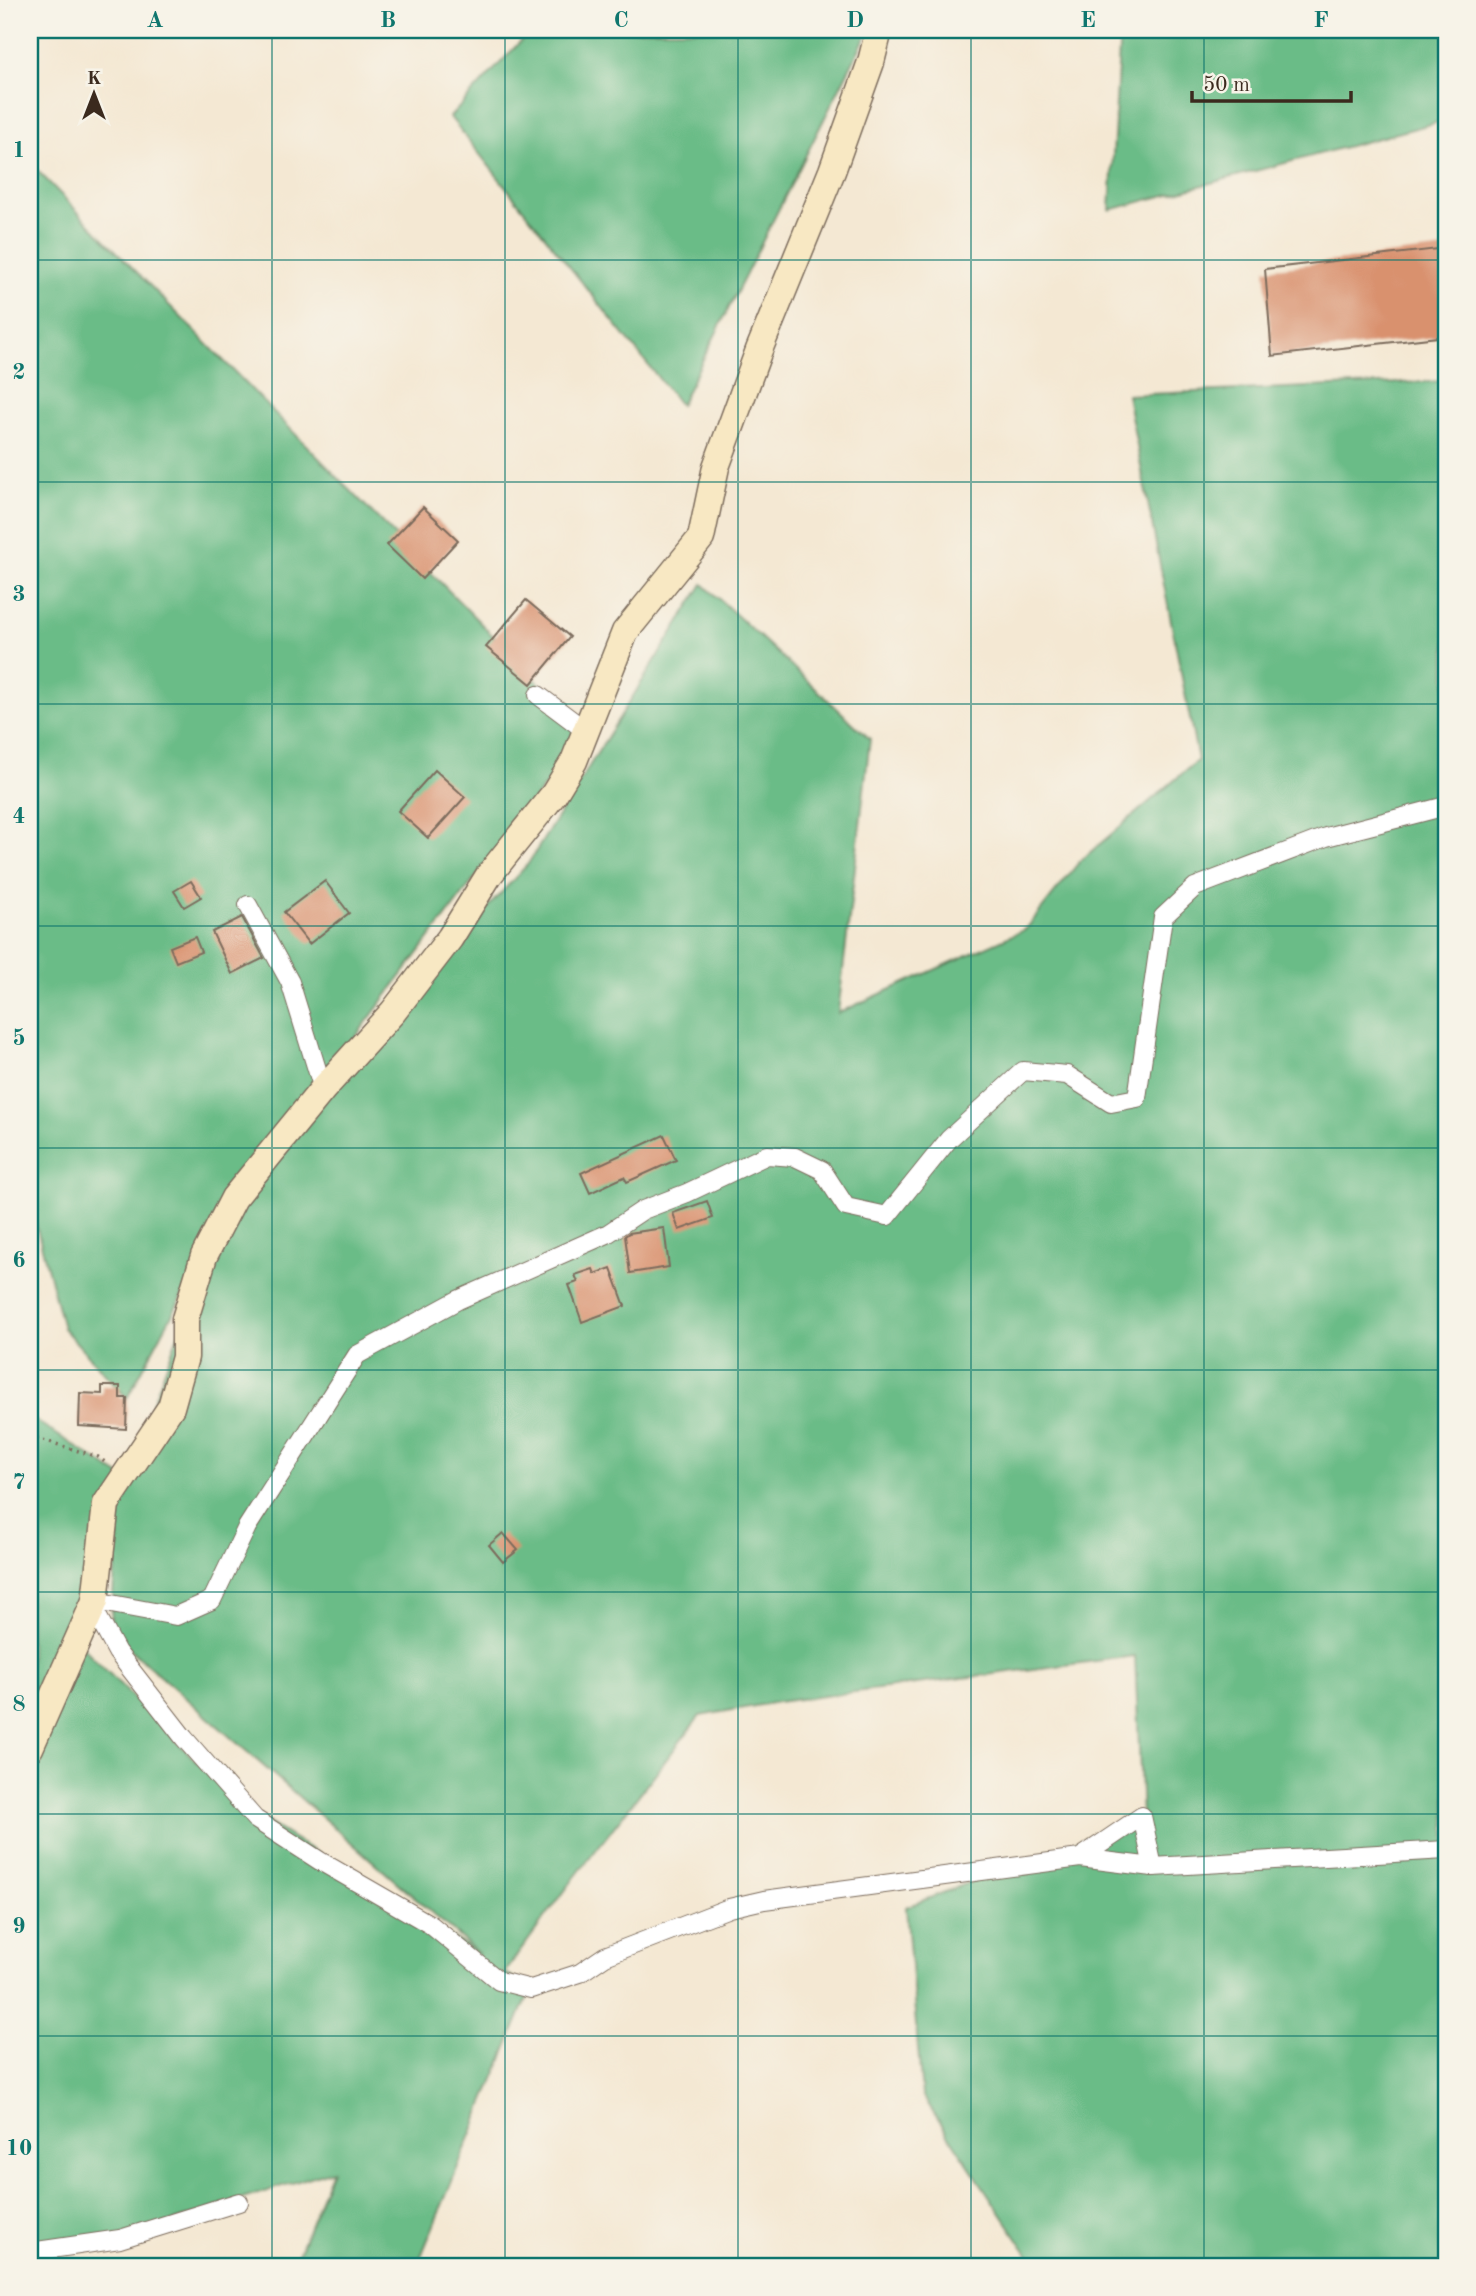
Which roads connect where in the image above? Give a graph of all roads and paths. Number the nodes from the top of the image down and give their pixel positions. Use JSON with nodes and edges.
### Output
{"nodes":[{"id":1,"x":879,"y":30,"type":"edge"},
{"id":2,"x":538,"y":695,"type":"dead end"},
{"id":3,"x":586,"y":731,"type":"junction"},
{"id":4,"x":1446,"y":806,"type":"edge"},
{"id":5,"x":248,"y":905,"type":"dead end"},
{"id":6,"x":323,"y":1089,"type":"junction"},
{"id":7,"x":30,"y":1436,"type":"edge"},
{"id":8,"x":124,"y":1478,"type":"junction"},
{"id":9,"x":94,"y":1604,"type":"junction"},
{"id":10,"x":30,"y":1748,"type":"edge"},
{"id":11,"x":1446,"y":1850,"type":"edge"},
{"id":12,"x":1080,"y":1858,"type":"junction"},
{"id":13,"x":1153,"y":1867,"type":"junction"},
{"id":14,"x":239,"y":2202,"type":"dead end"},
{"id":15,"x":30,"y":2252,"type":"edge"}],
"edges":[{"from":1,"to":3,"type":"street"},
{"from":2,"to":3,"type":"street"},
{"from":3,"to":6,"type":"street"},
{"from":4,"to":9,"type":"street"},
{"from":5,"to":6,"type":"street"},
{"from":6,"to":8,"type":"street"},
{"from":7,"to":8,"type":"path"},
{"from":8,"to":9,"type":"street"},
{"from":9,"to":10,"type":"street"},
{"from":9,"to":12,"type":"street"},
{"from":11,"to":13,"type":"street"},
{"from":12,"to":13,"type":"street"},
{"from":12,"to":13,"type":"street"},
{"from":14,"to":15,"type":"street"}]}
